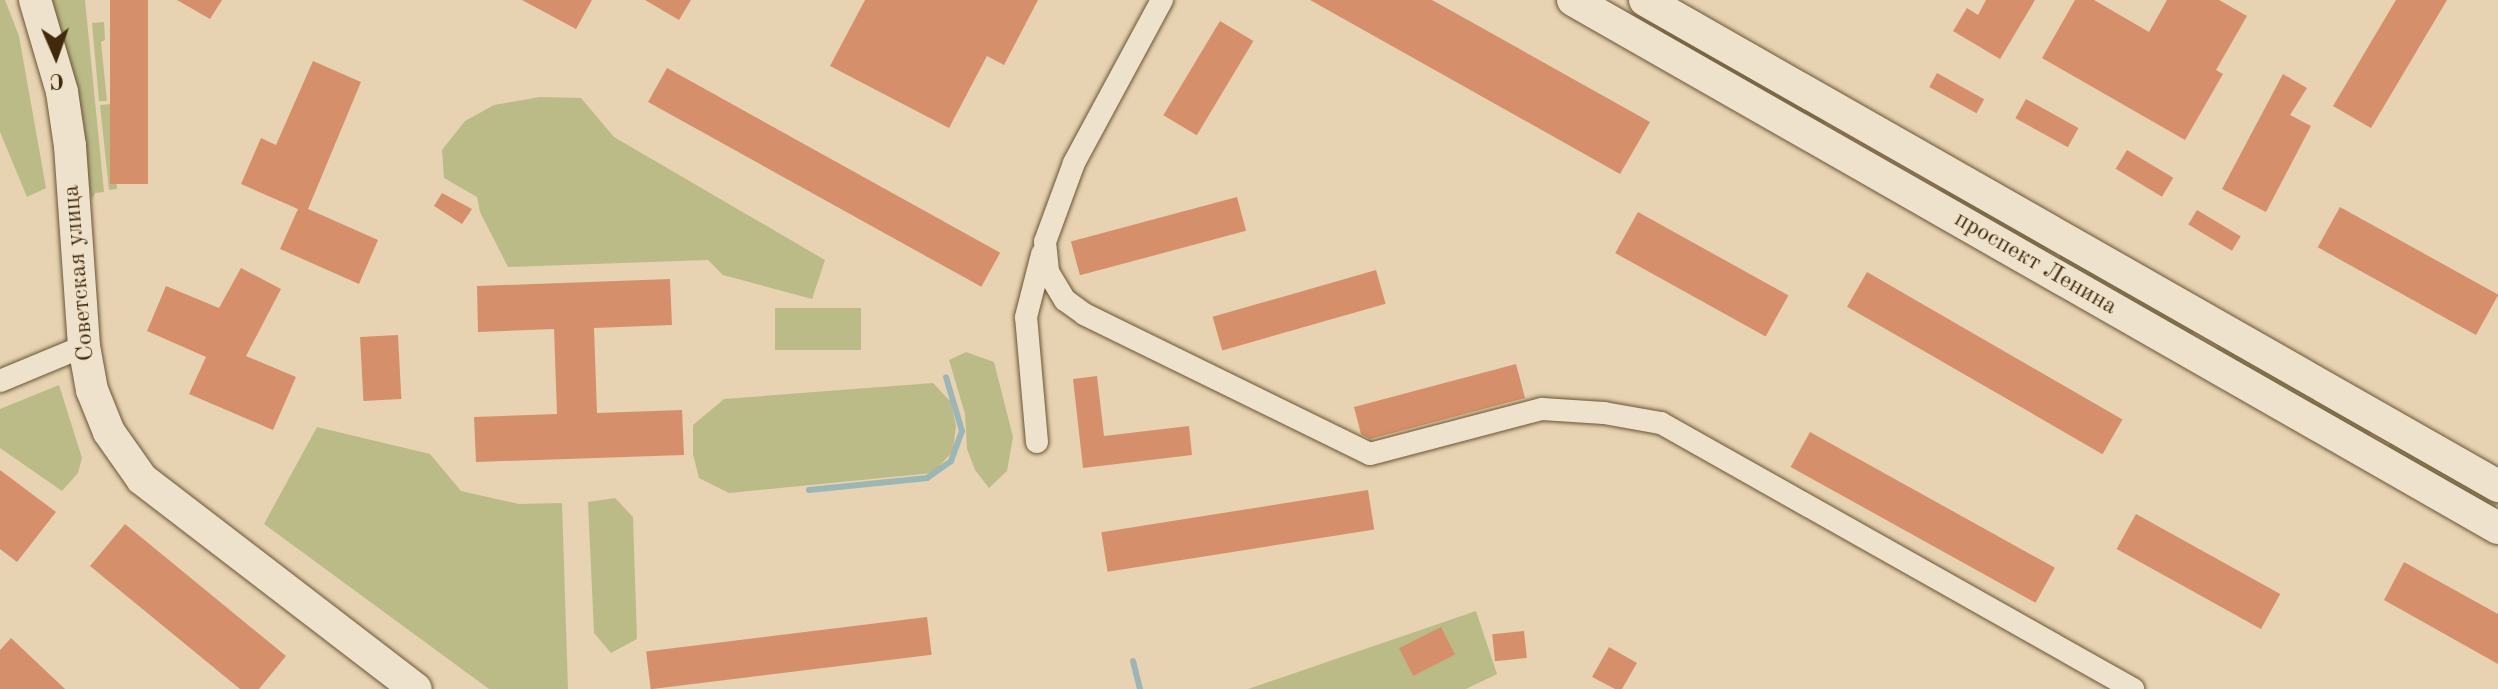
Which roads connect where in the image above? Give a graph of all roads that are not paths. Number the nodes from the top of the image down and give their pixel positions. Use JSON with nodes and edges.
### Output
{"nodes":[{"id":1,"x":35,"y":0,"type":"edge"},
{"id":2,"x":1162,"y":0,"type":"edge"},
{"id":3,"x":1573,"y":0,"type":"edge"},
{"id":4,"x":1645,"y":0,"type":"edge"},
{"id":5,"x":1045,"y":242,"type":"junction"},
{"id":6,"x":84,"y":346,"type":"junction"},
{"id":7,"x":0,"y":381,"type":"edge"},
{"id":8,"x":1037,"y":442,"type":"dead end"},
{"id":9,"x":2498,"y":486,"type":"edge"},
{"id":10,"x":2498,"y":528,"type":"edge"},
{"id":11,"x":416,"y":689,"type":"edge"},
{"id":12,"x":2133,"y":689,"type":"edge"}],
"edges":[{"from":1,"to":6,"type":"main road","name":"Советская улица"},
{"from":2,"to":5,"type":"street"},
{"from":3,"to":10,"type":"main road","name":"проспект Ленина"},
{"from":4,"to":9,"type":"main road","name":"проспект Ленина"},
{"from":5,"to":8,"type":"street"},
{"from":5,"to":12,"type":"street"},
{"from":6,"to":7,"type":"street"},
{"from":6,"to":11,"type":"main road","name":"Советская улица"}]}
